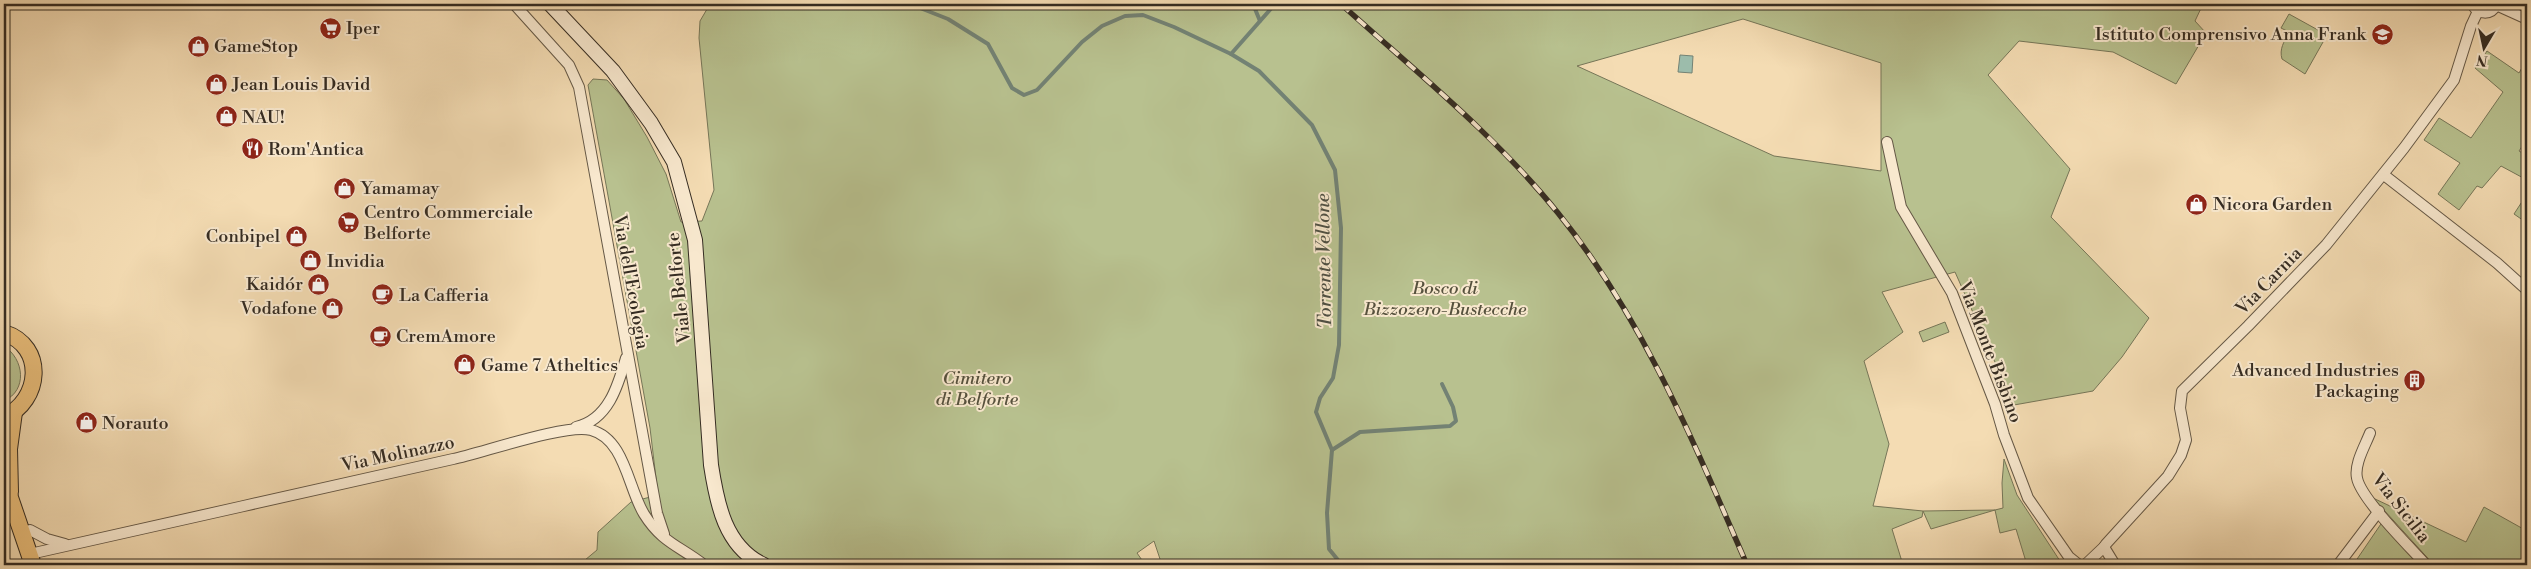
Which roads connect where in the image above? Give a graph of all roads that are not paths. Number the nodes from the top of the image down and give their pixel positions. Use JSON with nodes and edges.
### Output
{"nodes":[{"id":1,"x":514,"y":4,"type":"edge"},
{"id":2,"x":550,"y":4,"type":"edge"},
{"id":3,"x":2497,"y":4,"type":"edge"},
{"id":4,"x":2475,"y":8,"type":"edge"},
{"id":5,"x":2527,"y":19,"type":"edge"},
{"id":6,"x":1887,"y":142,"type":"dead end"},
{"id":7,"x":2384,"y":175,"type":"junction"},
{"id":8,"x":2527,"y":290,"type":"edge"},
{"id":9,"x":6,"y":332,"type":"edge"},
{"id":10,"x":627,"y":354,"type":"junction"},
{"id":11,"x":9,"y":414,"type":"edge"},
{"id":12,"x":570,"y":429,"type":"junction"},
{"id":13,"x":2370,"y":434,"type":"dead end"},
{"id":14,"x":7,"y":486,"type":"edge"},
{"id":15,"x":2379,"y":511,"type":"junction"},
{"id":16,"x":30,"y":530,"type":"dead end"},
{"id":17,"x":666,"y":542,"type":"junction"},
{"id":18,"x":78,"y":543,"type":"junction"},
{"id":19,"x":2104,"y":547,"type":"junction"},
{"id":20,"x":31,"y":560,"type":"edge"},
{"id":21,"x":704,"y":565,"type":"edge"},
{"id":22,"x":764,"y":565,"type":"edge"},
{"id":23,"x":2079,"y":565,"type":"edge"},
{"id":24,"x":2085,"y":565,"type":"edge"},
{"id":25,"x":2115,"y":565,"type":"edge"},
{"id":26,"x":2338,"y":565,"type":"edge"},
{"id":27,"x":2426,"y":565,"type":"edge"}],
"edges":[{"from":1,"to":10,"type":"street","name":"Via dell'Ecologia"},
{"from":2,"to":22,"type":"main road","name":"Viale Belforte"},
{"from":3,"to":4,"type":"street"},
{"from":3,"to":5,"type":"street"},
{"from":4,"to":7,"type":"street","name":"Via Carnia"},
{"from":6,"to":23,"type":"street","name":"Via Monte Bisbino"},
{"from":7,"to":8,"type":"street"},
{"from":7,"to":19,"type":"street","name":"Via Carnia"},
{"from":9,"to":11,"type":"main road"},
{"from":10,"to":12,"type":"street"},
{"from":10,"to":17,"type":"street","name":"Via dell'Ecologia"},
{"from":11,"to":14,"type":"main road"},
{"from":12,"to":17,"type":"street","name":"Via Molinazzo"},
{"from":12,"to":18,"type":"street","name":"Via Molinazzo"},
{"from":13,"to":15,"type":"street","name":"Via Sicilia"},
{"from":14,"to":20,"type":"main road"},
{"from":15,"to":26,"type":"street"},
{"from":15,"to":27,"type":"street","name":"Via Sicilia"},
{"from":16,"to":18,"type":"street","name":"Via Molinazzo"},
{"from":17,"to":21,"type":"street"},
{"from":18,"to":20,"type":"street","name":"Via Molinazzo"},
{"from":19,"to":24,"type":"street","name":"Via Carnia"},
{"from":19,"to":25,"type":"street"}]}
